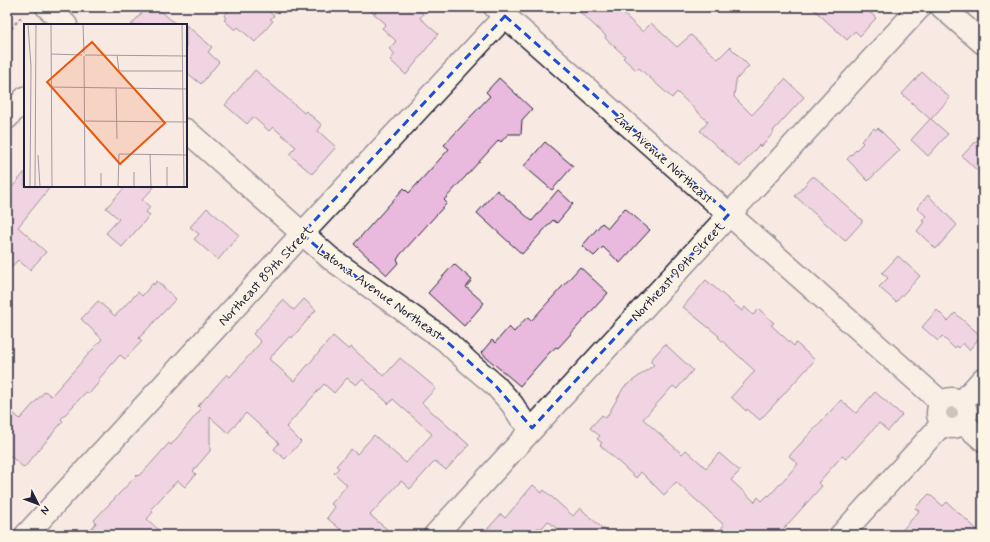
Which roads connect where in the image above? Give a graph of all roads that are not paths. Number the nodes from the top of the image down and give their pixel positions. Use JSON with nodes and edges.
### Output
{"nodes":[{"id":1,"x":47,"y":7,"type":"edge"},
{"id":2,"x":920,"y":7,"type":"edge"},
{"id":3,"x":942,"y":7,"type":"edge"},
{"id":4,"x":500,"y":12,"type":"edge"},
{"id":5,"x":65,"y":24,"type":"edge"},
{"id":6,"x":983,"y":44,"type":"edge"},
{"id":7,"x":24,"y":99,"type":"edge"},
{"id":8,"x":7,"y":118,"type":"edge"},
{"id":9,"x":187,"y":131,"type":"edge"},
{"id":10,"x":729,"y":214,"type":"junction"},
{"id":11,"x":302,"y":234,"type":"junction"},
{"id":12,"x":983,"y":379,"type":"edge"},
{"id":13,"x":952,"y":413,"type":"junction"},
{"id":14,"x":532,"y":428,"type":"junction"},
{"id":15,"x":983,"y":440,"type":"edge"},
{"id":16,"x":26,"y":535,"type":"edge"},
{"id":17,"x":435,"y":535,"type":"edge"},
{"id":18,"x":841,"y":535,"type":"edge"}],
"edges":[{"from":1,"to":5,"type":"street"},
{"from":2,"to":10,"type":"street","name":"Northeast 90th Street"},
{"from":3,"to":6,"type":"street"},
{"from":4,"to":10,"type":"street","name":"2nd Avenue Northeast"},
{"from":4,"to":11,"type":"street","name":"Northeast 89th Street"},
{"from":7,"to":8,"type":"street"},
{"from":9,"to":11,"type":"street","name":"Latona Avenue Northeast"},
{"from":10,"to":13,"type":"street","name":"2nd Avenue Northeast"},
{"from":10,"to":14,"type":"street","name":"Northeast 90th Street"},
{"from":11,"to":14,"type":"street","name":"Latona Avenue Northeast"},
{"from":11,"to":16,"type":"street","name":"Northeast 89th Street"},
{"from":12,"to":13,"type":"street"},
{"from":13,"to":15,"type":"street","name":"2nd Avenue Northeast"},
{"from":13,"to":18,"type":"street"},
{"from":14,"to":17,"type":"street","name":"Northeast 90th Street"}]}
